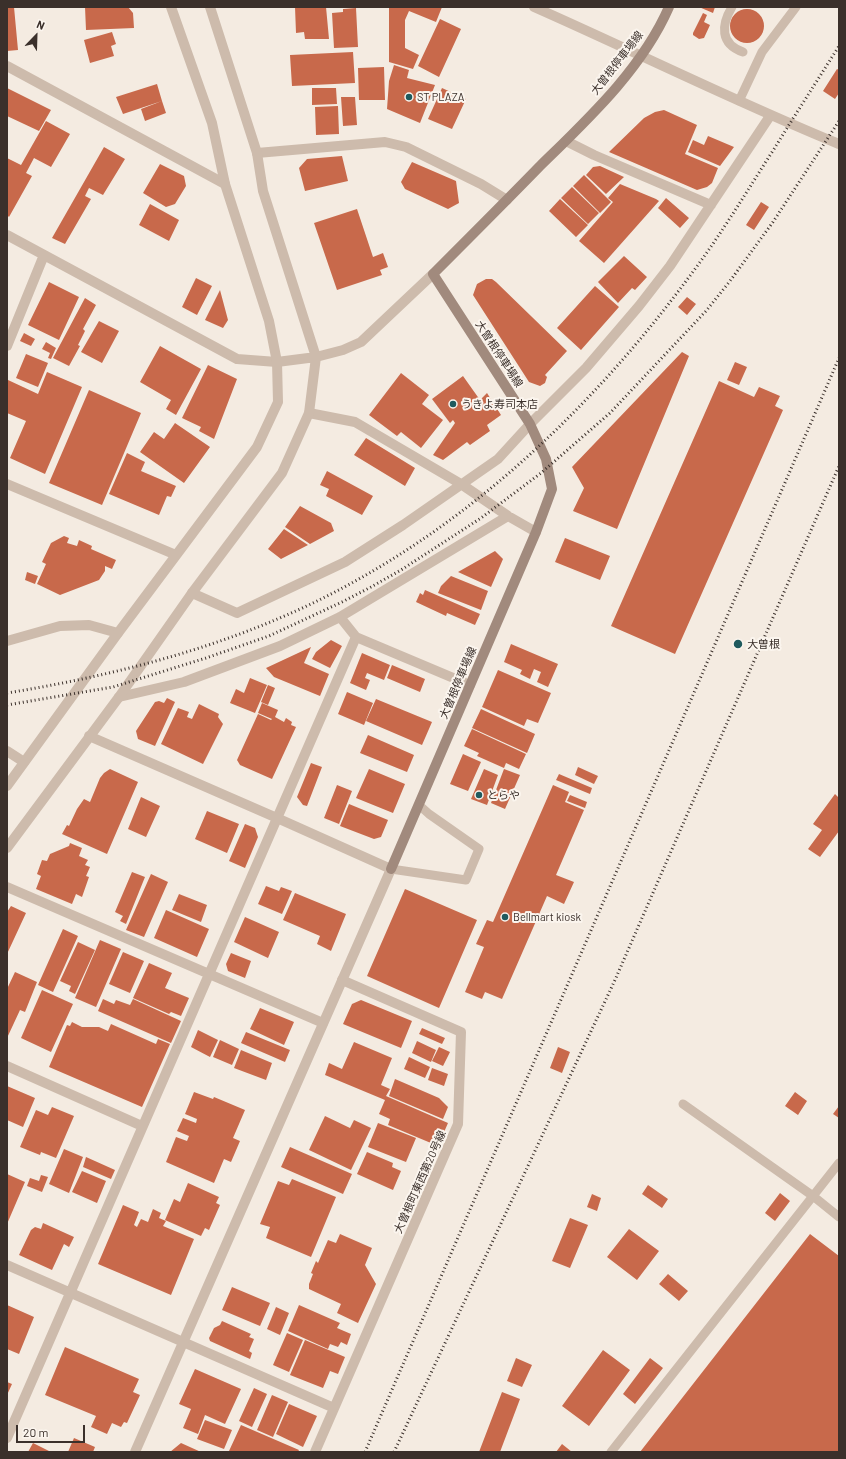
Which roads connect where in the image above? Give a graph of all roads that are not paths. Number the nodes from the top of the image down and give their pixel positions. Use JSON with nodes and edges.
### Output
{"nodes":[{"id":1,"x":171,"y":7,"type":"edge"},
{"id":2,"x":210,"y":7,"type":"edge"},
{"id":3,"x":534,"y":7,"type":"edge"},
{"id":4,"x":670,"y":7,"type":"edge"},
{"id":5,"x":732,"y":7,"type":"edge"},
{"id":6,"x":796,"y":7,"type":"edge"},
{"id":7,"x":743,"y":52,"type":"dead end"},
{"id":8,"x":642,"y":55,"type":"junction"},
{"id":9,"x":7,"y":66,"type":"edge"},
{"id":10,"x":739,"y":102,"type":"junction"},
{"id":11,"x":770,"y":116,"type":"junction"},
{"id":12,"x":566,"y":141,"type":"junction"},
{"id":13,"x":839,"y":144,"type":"edge"},
{"id":14,"x":257,"y":153,"type":"junction"},
{"id":15,"x":225,"y":184,"type":"junction"},
{"id":16,"x":507,"y":200,"type":"junction"},
{"id":17,"x":711,"y":205,"type":"junction"},
{"id":18,"x":7,"y":235,"type":"edge"},
{"id":19,"x":44,"y":255,"type":"junction"},
{"id":20,"x":434,"y":274,"type":"junction"},
{"id":21,"x":7,"y":346,"type":"edge"},
{"id":22,"x":316,"y":357,"type":"junction"},
{"id":23,"x":278,"y":362,"type":"junction"},
{"id":24,"x":310,"y":413,"type":"junction"},
{"id":25,"x":530,"y":424,"type":"junction"},
{"id":26,"x":7,"y":484,"type":"edge"},
{"id":27,"x":461,"y":484,"type":"junction"},
{"id":28,"x":508,"y":516,"type":"junction"},
{"id":29,"x":536,"y":532,"type":"junction"},
{"id":30,"x":176,"y":555,"type":"junction"},
{"id":31,"x":192,"y":593,"type":"junction"},
{"id":32,"x":340,"y":617,"type":"junction"},
{"id":33,"x":118,"y":633,"type":"junction"},
{"id":34,"x":356,"y":637,"type":"junction"},
{"id":35,"x":7,"y":642,"type":"edge"},
{"id":36,"x":470,"y":685,"type":"junction"},
{"id":37,"x":119,"y":697,"type":"junction"},
{"id":38,"x":88,"y":736,"type":"junction"},
{"id":39,"x":7,"y":751,"type":"edge"},
{"id":40,"x":24,"y":762,"type":"junction"},
{"id":41,"x":7,"y":786,"type":"edge"},
{"id":42,"x":419,"y":805,"type":"junction"},
{"id":43,"x":277,"y":818,"type":"junction"},
{"id":44,"x":7,"y":848,"type":"edge"},
{"id":45,"x":391,"y":869,"type":"junction"},
{"id":46,"x":7,"y":887,"type":"edge"},
{"id":47,"x":209,"y":975,"type":"junction"},
{"id":48,"x":342,"y":980,"type":"junction"},
{"id":49,"x":323,"y":1024,"type":"junction"},
{"id":50,"x":7,"y":1066,"type":"edge"},
{"id":51,"x":682,"y":1104,"type":"dead end"},
{"id":52,"x":142,"y":1126,"type":"junction"},
{"id":53,"x":839,"y":1163,"type":"edge"},
{"id":54,"x":813,"y":1196,"type":"junction"},
{"id":55,"x":839,"y":1217,"type":"edge"},
{"id":56,"x":7,"y":1265,"type":"edge"},
{"id":57,"x":71,"y":1293,"type":"junction"},
{"id":58,"x":183,"y":1342,"type":"junction"},
{"id":59,"x":334,"y":1408,"type":"junction"},
{"id":60,"x":7,"y":1438,"type":"edge"},
{"id":61,"x":135,"y":1452,"type":"edge"},
{"id":62,"x":315,"y":1452,"type":"edge"},
{"id":63,"x":611,"y":1452,"type":"edge"}],
"edges":[{"from":1,"to":15,"type":"street"},
{"from":2,"to":14,"type":"street"},
{"from":3,"to":8,"type":"street"},
{"from":4,"to":8,"type":"main road","name":"大曽根停車場線"},
{"from":5,"to":7,"type":"lane"},
{"from":6,"to":10,"type":"lane"},
{"from":8,"to":10,"type":"street"},
{"from":8,"to":12,"type":"main road","name":"大曽根停車場線"},
{"from":9,"to":15,"type":"street"},
{"from":10,"to":11,"type":"street"},
{"from":11,"to":13,"type":"street"},
{"from":11,"to":17,"type":"street"},
{"from":12,"to":16,"type":"main road","name":"大曽根停車場線"},
{"from":12,"to":17,"type":"street"},
{"from":14,"to":16,"type":"street"},
{"from":14,"to":22,"type":"street"},
{"from":15,"to":23,"type":"street"},
{"from":16,"to":20,"type":"main road","name":"大曽根停車場線"},
{"from":17,"to":25,"type":"street"},
{"from":18,"to":19,"type":"street"},
{"from":19,"to":21,"type":"street"},
{"from":19,"to":23,"type":"street"},
{"from":20,"to":22,"type":"street"},
{"from":20,"to":25,"type":"main road","name":"大曽根停車場線"},
{"from":22,"to":23,"type":"street"},
{"from":22,"to":24,"type":"street"},
{"from":23,"to":30,"type":"street"},
{"from":24,"to":27,"type":"street"},
{"from":24,"to":31,"type":"street"},
{"from":25,"to":27,"type":"street"},
{"from":25,"to":29,"type":"main road","name":"大曽根停車場線"},
{"from":26,"to":30,"type":"street"},
{"from":27,"to":28,"type":"street"},
{"from":27,"to":31,"type":"street"},
{"from":28,"to":29,"type":"street"},
{"from":28,"to":32,"type":"street"},
{"from":29,"to":36,"type":"main road","name":"大曽根停車場線"},
{"from":30,"to":33,"type":"street"},
{"from":31,"to":37,"type":"street"},
{"from":32,"to":34,"type":"street"},
{"from":32,"to":37,"type":"street"},
{"from":33,"to":35,"type":"street"},
{"from":33,"to":40,"type":"street"},
{"from":34,"to":36,"type":"street"},
{"from":34,"to":43,"type":"street"},
{"from":36,"to":42,"type":"main road","name":"大曽根停車場線"},
{"from":37,"to":38,"type":"street"},
{"from":38,"to":43,"type":"street"},
{"from":38,"to":44,"type":"street"},
{"from":39,"to":40,"type":"street"},
{"from":40,"to":41,"type":"street"},
{"from":42,"to":45,"type":"main road","name":"大曽根停車場線"},
{"from":42,"to":45,"type":"lane"},
{"from":43,"to":45,"type":"street"},
{"from":43,"to":47,"type":"street"},
{"from":45,"to":48,"type":"street"},
{"from":46,"to":47,"type":"street"},
{"from":47,"to":49,"type":"street"},
{"from":47,"to":52,"type":"street"},
{"from":48,"to":49,"type":"street"},
{"from":48,"to":59,"type":"street","name":"大曽根町東西第20号線"},
{"from":49,"to":58,"type":"street"},
{"from":50,"to":52,"type":"street"},
{"from":51,"to":54,"type":"lane"},
{"from":52,"to":57,"type":"street"},
{"from":53,"to":54,"type":"lane"},
{"from":54,"to":55,"type":"lane"},
{"from":54,"to":63,"type":"lane"},
{"from":56,"to":57,"type":"street"},
{"from":57,"to":58,"type":"street"},
{"from":57,"to":60,"type":"street"},
{"from":58,"to":59,"type":"street"},
{"from":58,"to":61,"type":"street"},
{"from":59,"to":62,"type":"street","name":"大曽根町東西第20号線"}]}
